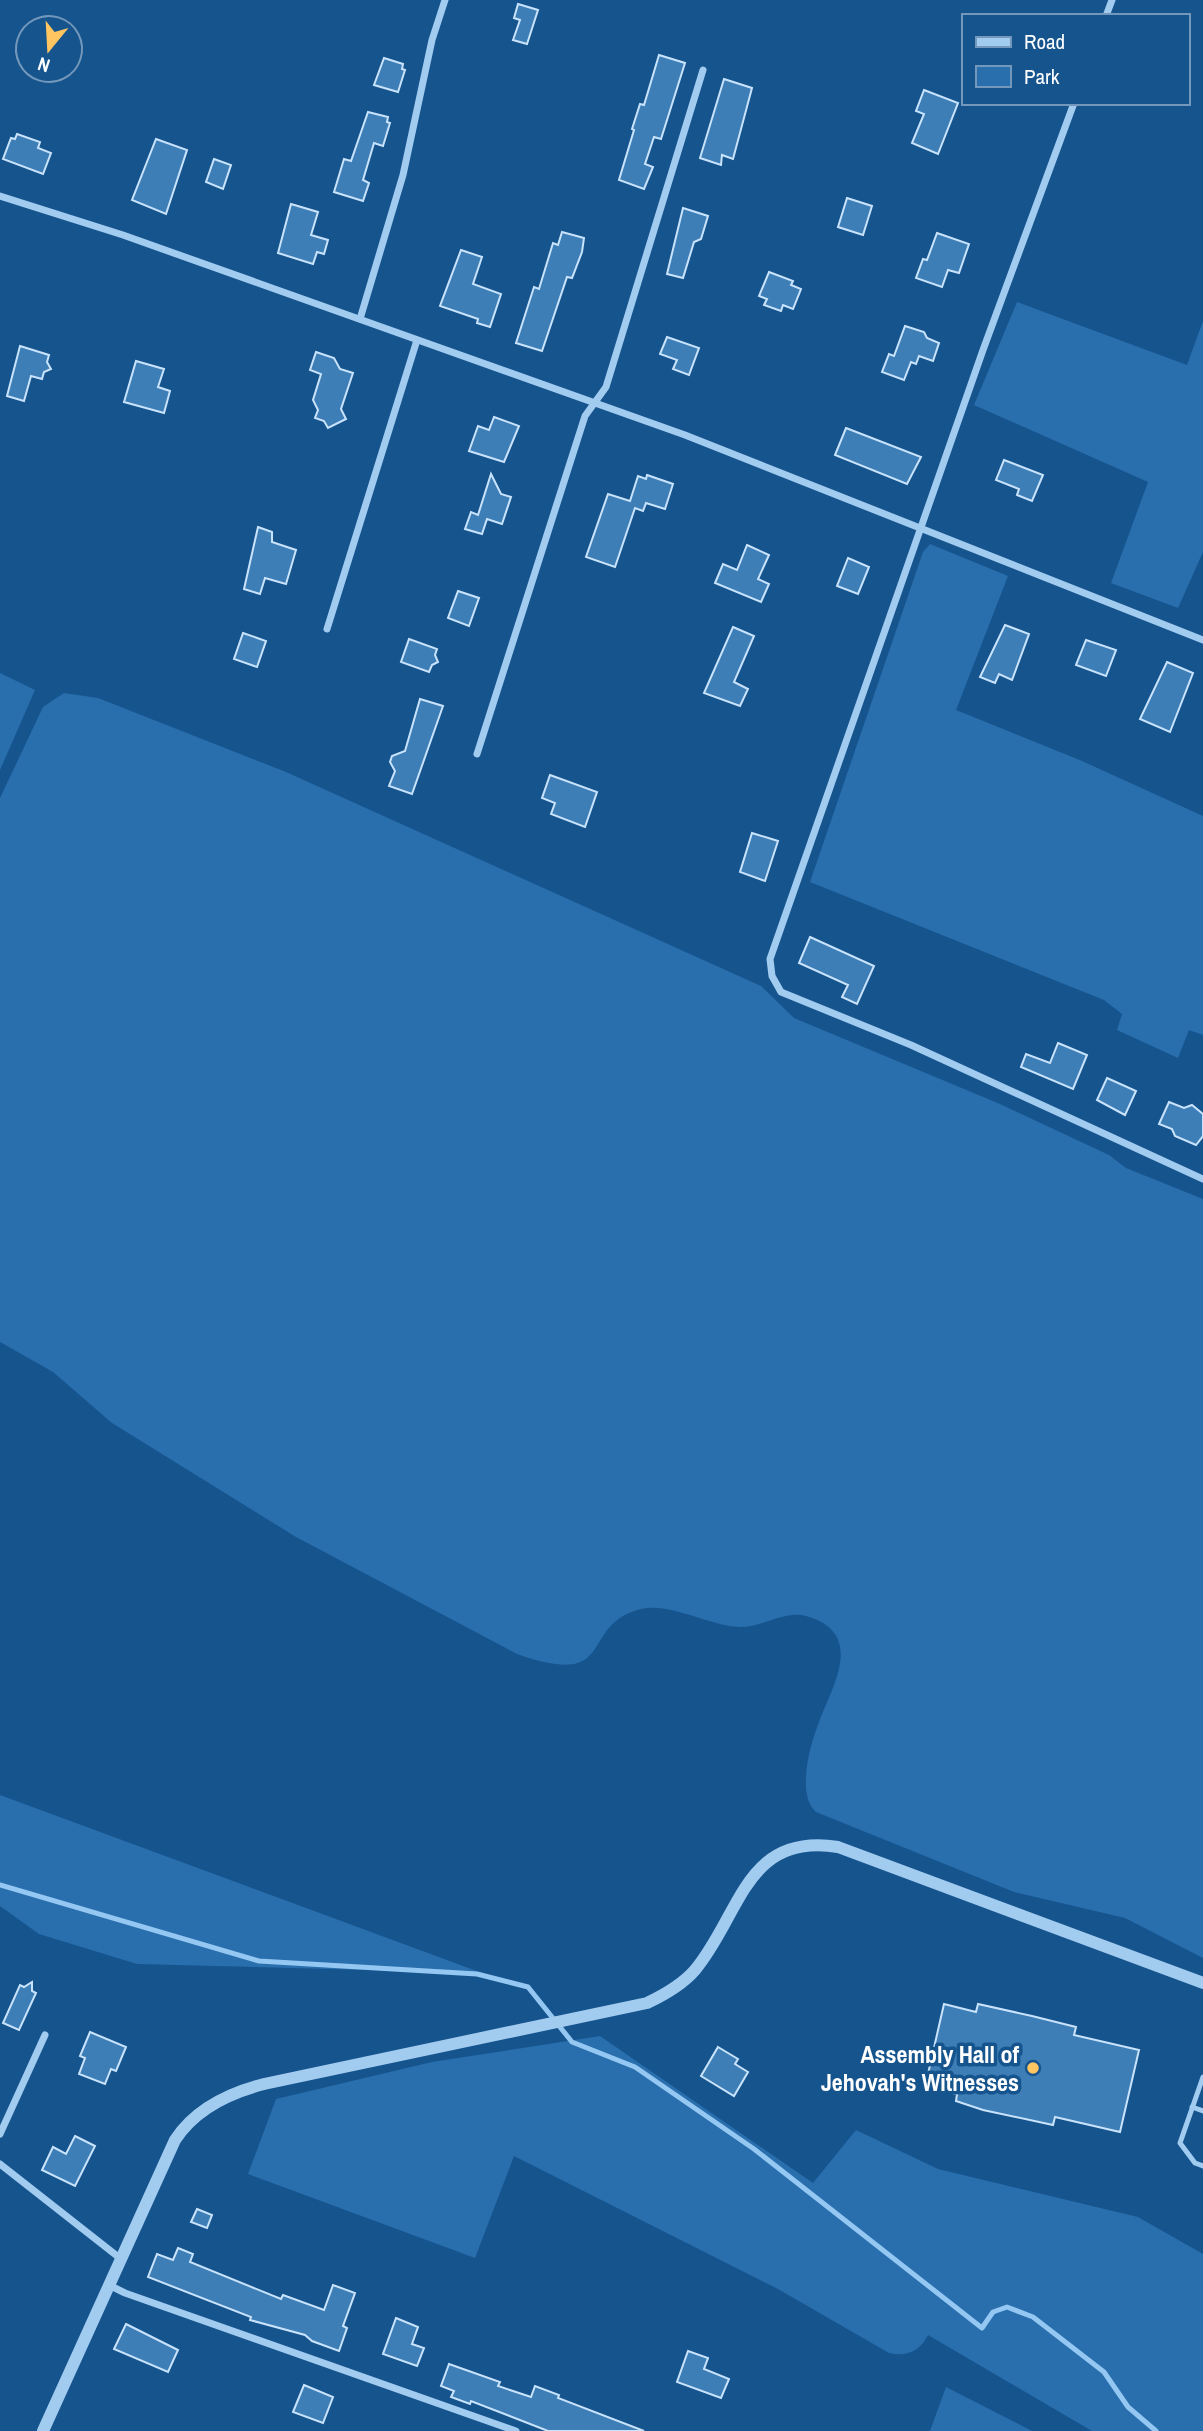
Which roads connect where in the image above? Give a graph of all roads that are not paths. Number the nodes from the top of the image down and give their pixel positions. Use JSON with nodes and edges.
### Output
{"nodes":[{"id":1,"x":445,"y":0,"type":"edge"},
{"id":2,"x":703,"y":70,"type":"dead end"},
{"id":3,"x":1073,"y":105,"type":"edge"},
{"id":4,"x":0,"y":196,"type":"edge"},
{"id":5,"x":360,"y":319,"type":"junction"},
{"id":6,"x":417,"y":340,"type":"junction"},
{"id":7,"x":592,"y":403,"type":"junction"},
{"id":8,"x":922,"y":528,"type":"junction"},
{"id":9,"x":327,"y":629,"type":"dead end"},
{"id":10,"x":1203,"y":640,"type":"edge"},
{"id":11,"x":477,"y":754,"type":"dead end"},
{"id":12,"x":1203,"y":1179,"type":"edge"},
{"id":13,"x":1203,"y":1983,"type":"edge"},
{"id":14,"x":45,"y":2035,"type":"dead end"},
{"id":15,"x":1203,"y":2077,"type":"edge"},
{"id":16,"x":1192,"y":2106,"type":"junction"},
{"id":17,"x":1203,"y":2110,"type":"edge"},
{"id":18,"x":0,"y":2134,"type":"edge"},
{"id":19,"x":0,"y":2164,"type":"edge"},
{"id":20,"x":1203,"y":2166,"type":"edge"},
{"id":21,"x":121,"y":2259,"type":"junction"},
{"id":22,"x":109,"y":2285,"type":"junction"},
{"id":23,"x":43,"y":2431,"type":"edge"},
{"id":24,"x":516,"y":2431,"type":"edge"}],
"edges":[{"from":1,"to":5,"type":"street"},
{"from":2,"to":7,"type":"street"},
{"from":3,"to":8,"type":"street"},
{"from":4,"to":5,"type":"street"},
{"from":5,"to":6,"type":"street"},
{"from":6,"to":7,"type":"street"},
{"from":6,"to":9,"type":"street"},
{"from":7,"to":8,"type":"street"},
{"from":7,"to":11,"type":"street"},
{"from":8,"to":10,"type":"street"},
{"from":8,"to":12,"type":"street"},
{"from":13,"to":21,"type":"street"},
{"from":14,"to":18,"type":"street"},
{"from":15,"to":16,"type":"lane"},
{"from":16,"to":17,"type":"lane"},
{"from":16,"to":20,"type":"lane"},
{"from":19,"to":21,"type":"street"},
{"from":21,"to":22,"type":"street"},
{"from":22,"to":23,"type":"street"},
{"from":22,"to":24,"type":"street"}]}
